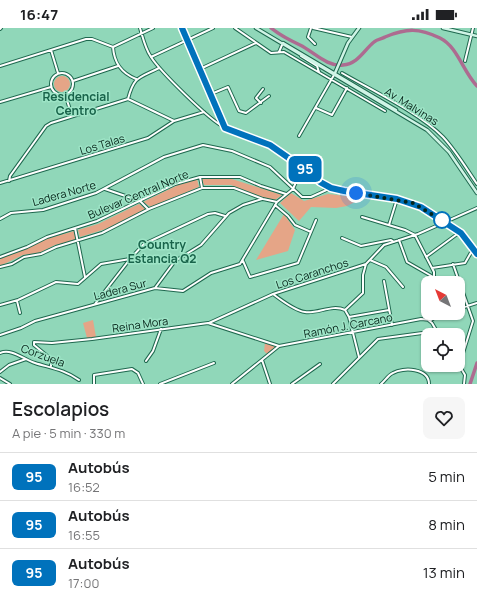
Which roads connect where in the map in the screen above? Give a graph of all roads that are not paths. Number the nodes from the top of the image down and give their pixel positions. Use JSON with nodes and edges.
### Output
{"nodes":[{"id":1,"x":140,"y":28,"type":"edge"},
{"id":2,"x":153,"y":28,"type":"edge"},
{"id":3,"x":182,"y":28,"type":"edge"},
{"id":4,"x":213,"y":28,"type":"edge"},
{"id":5,"x":235,"y":28,"type":"edge"},
{"id":6,"x":257,"y":28,"type":"edge"},
{"id":7,"x":312,"y":28,"type":"edge"},
{"id":8,"x":359,"y":28,"type":"edge"},
{"id":9,"x":443,"y":28,"type":"edge"},
{"id":10,"x":473,"y":28,"type":"edge"},
{"id":11,"x":142,"y":33,"type":"junction"},
{"id":12,"x":472,"y":34,"type":"junction"},
{"id":13,"x":477,"y":36,"type":"edge"},
{"id":14,"x":352,"y":37,"type":"junction"},
{"id":15,"x":187,"y":40,"type":"junction"},
{"id":16,"x":256,"y":43,"type":"junction"},
{"id":17,"x":282,"y":44,"type":"junction"},
{"id":18,"x":315,"y":44,"type":"dead end"},
{"id":19,"x":113,"y":47,"type":"junction"},
{"id":20,"x":51,"y":50,"type":"junction"},
{"id":21,"x":279,"y":52,"type":"junction"},
{"id":22,"x":300,"y":55,"type":"junction"},
{"id":23,"x":151,"y":57,"type":"junction"},
{"id":24,"x":465,"y":61,"type":"dead end"},
{"id":25,"x":0,"y":66,"type":"edge"},
{"id":26,"x":118,"y":66,"type":"junction"},
{"id":27,"x":159,"y":68,"type":"junction"},
{"id":28,"x":200,"y":70,"type":"junction"},
{"id":29,"x":319,"y":72,"type":"junction"},
{"id":30,"x":58,"y":73,"type":"junction"},
{"id":31,"x":342,"y":73,"type":"dead end"},
{"id":32,"x":335,"y":74,"type":"junction"},
{"id":33,"x":136,"y":79,"type":"junction"},
{"id":34,"x":332,"y":80,"type":"junction"},
{"id":35,"x":354,"y":80,"type":"junction"},
{"id":36,"x":73,"y":81,"type":"junction"},
{"id":37,"x":352,"y":83,"type":"junction"},
{"id":38,"x":51,"y":87,"type":"junction"},
{"id":39,"x":347,"y":88,"type":"junction"},
{"id":40,"x":263,"y":89,"type":"dead end"},
{"id":41,"x":370,"y":89,"type":"junction"},
{"id":42,"x":65,"y":94,"type":"junction"},
{"id":43,"x":211,"y":94,"type":"junction"},
{"id":44,"x":368,"y":94,"type":"junction"},
{"id":45,"x":269,"y":96,"type":"dead end"},
{"id":46,"x":128,"y":99,"type":"junction"},
{"id":47,"x":365,"y":99,"type":"junction"},
{"id":48,"x":0,"y":102,"type":"edge"},
{"id":49,"x":260,"y":103,"type":"junction"},
{"id":50,"x":316,"y":108,"type":"junction"},
{"id":51,"x":385,"y":111,"type":"dead end"},
{"id":52,"x":204,"y":112,"type":"junction"},
{"id":53,"x":72,"y":116,"type":"junction"},
{"id":54,"x":174,"y":121,"type":"junction"},
{"id":55,"x":225,"y":128,"type":"junction"},
{"id":56,"x":299,"y":136,"type":"dead end"},
{"id":57,"x":294,"y":161,"type":"junction"},
{"id":58,"x":200,"y":177,"type":"junction"},
{"id":59,"x":301,"y":178,"type":"junction"},
{"id":60,"x":316,"y":179,"type":"junction"},
{"id":61,"x":9,"y":181,"type":"junction"},
{"id":62,"x":0,"y":183,"type":"edge"},
{"id":63,"x":477,"y":184,"type":"edge"},
{"id":64,"x":202,"y":188,"type":"junction"},
{"id":65,"x":331,"y":188,"type":"junction"},
{"id":66,"x":105,"y":189,"type":"junction"},
{"id":67,"x":293,"y":189,"type":"junction"},
{"id":68,"x":477,"y":191,"type":"edge"},
{"id":69,"x":286,"y":194,"type":"junction"},
{"id":70,"x":263,"y":199,"type":"junction"},
{"id":71,"x":397,"y":199,"type":"junction"},
{"id":72,"x":140,"y":201,"type":"junction"},
{"id":73,"x":277,"y":202,"type":"junction"},
{"id":74,"x":275,"y":205,"type":"junction"},
{"id":75,"x":477,"y":208,"type":"edge"},
{"id":76,"x":148,"y":209,"type":"junction"},
{"id":77,"x":226,"y":216,"type":"junction"},
{"id":78,"x":362,"y":217,"type":"dead end"},
{"id":79,"x":0,"y":219,"type":"edge"},
{"id":80,"x":316,"y":220,"type":"dead end"},
{"id":81,"x":445,"y":222,"type":"junction"},
{"id":82,"x":389,"y":225,"type":"junction"},
{"id":83,"x":75,"y":228,"type":"junction"},
{"id":84,"x":311,"y":232,"type":"junction"},
{"id":85,"x":460,"y":232,"type":"junction"},
{"id":86,"x":415,"y":235,"type":"junction"},
{"id":87,"x":342,"y":238,"type":"dead end"},
{"id":88,"x":78,"y":240,"type":"junction"},
{"id":89,"x":399,"y":240,"type":"junction"},
{"id":90,"x":394,"y":242,"type":"junction"},
{"id":91,"x":473,"y":249,"type":"junction"},
{"id":92,"x":477,"y":254,"type":"edge"},
{"id":93,"x":0,"y":257,"type":"edge"},
{"id":94,"x":426,"y":257,"type":"junction"},
{"id":95,"x":130,"y":259,"type":"junction"},
{"id":96,"x":370,"y":260,"type":"junction"},
{"id":97,"x":243,"y":261,"type":"junction"},
{"id":98,"x":366,"y":264,"type":"junction"},
{"id":99,"x":453,"y":264,"type":"junction"},
{"id":100,"x":0,"y":267,"type":"edge"},
{"id":101,"x":432,"y":268,"type":"junction"},
{"id":102,"x":431,"y":276,"type":"edge"},
{"id":103,"x":434,"y":276,"type":"edge"},
{"id":104,"x":86,"y":277,"type":"junction"},
{"id":105,"x":384,"y":281,"type":"dead end"},
{"id":106,"x":403,"y":287,"type":"dead end"},
{"id":107,"x":155,"y":288,"type":"junction"},
{"id":108,"x":273,"y":294,"type":"junction"},
{"id":109,"x":17,"y":301,"type":"junction"},
{"id":110,"x":477,"y":303,"type":"edge"},
{"id":111,"x":0,"y":305,"type":"edge"},
{"id":112,"x":94,"y":305,"type":"junction"},
{"id":113,"x":468,"y":306,"type":"junction"},
{"id":114,"x":465,"y":307,"type":"edge"},
{"id":115,"x":345,"y":310,"type":"junction"},
{"id":116,"x":389,"y":310,"type":"junction"},
{"id":117,"x":20,"y":313,"type":"dead end"},
{"id":118,"x":349,"y":317,"type":"junction"},
{"id":119,"x":421,"y":320,"type":"edge"},
{"id":120,"x":429,"y":320,"type":"edge"},
{"id":121,"x":209,"y":323,"type":"junction"},
{"id":122,"x":432,"y":323,"type":"joint"},
{"id":123,"x":392,"y":325,"type":"junction"},
{"id":124,"x":435,"y":328,"type":"edge"},
{"id":125,"x":161,"y":329,"type":"junction"},
{"id":126,"x":352,"y":332,"type":"junction"},
{"id":127,"x":421,"y":333,"type":"edge"},
{"id":128,"x":0,"y":335,"type":"edge"},
{"id":129,"x":465,"y":345,"type":"edge"},
{"id":130,"x":279,"y":346,"type":"junction"},
{"id":131,"x":0,"y":353,"type":"edge"},
{"id":132,"x":359,"y":357,"type":"junction"},
{"id":133,"x":26,"y":359,"type":"junction"},
{"id":134,"x":262,"y":360,"type":"junction"},
{"id":135,"x":146,"y":361,"type":"dead end"},
{"id":136,"x":214,"y":363,"type":"dead end"},
{"id":137,"x":320,"y":364,"type":"dead end"},
{"id":138,"x":51,"y":366,"type":"junction"},
{"id":139,"x":0,"y":372,"type":"edge"},
{"id":140,"x":463,"y":372,"type":"edge"},
{"id":141,"x":0,"y":378,"type":"edge"},
{"id":142,"x":79,"y":380,"type":"dead end"},
{"id":143,"x":10,"y":384,"type":"edge"},
{"id":144,"x":94,"y":384,"type":"edge"},
{"id":145,"x":143,"y":384,"type":"edge"},
{"id":146,"x":160,"y":384,"type":"edge"},
{"id":147,"x":232,"y":384,"type":"edge"},
{"id":148,"x":270,"y":384,"type":"edge"},
{"id":149,"x":292,"y":384,"type":"edge"},
{"id":150,"x":333,"y":384,"type":"edge"},
{"id":151,"x":381,"y":384,"type":"edge"},
{"id":152,"x":429,"y":384,"type":"edge"},
{"id":153,"x":464,"y":384,"type":"edge"}],
"edges":[{"from":1,"to":11,"type":"street"},
{"from":2,"to":11,"type":"street"},
{"from":3,"to":15,"type":"street"},
{"from":4,"to":15,"type":"street"},
{"from":5,"to":16,"type":"street","name":"Av. Malvinas"},
{"from":6,"to":17,"type":"street"},
{"from":6,"to":32,"type":"street"},
{"from":7,"to":14,"type":"street"},
{"from":7,"to":18,"type":"street"},
{"from":8,"to":14,"type":"street"},
{"from":9,"to":12,"type":"street"},
{"from":10,"to":12,"type":"street"},
{"from":11,"to":19,"type":"street"},
{"from":11,"to":23,"type":"street"},
{"from":12,"to":13,"type":"street"},
{"from":12,"to":24,"type":"street"},
{"from":14,"to":32,"type":"street"},
{"from":15,"to":23,"type":"street"},
{"from":15,"to":28,"type":"street"},
{"from":16,"to":21,"type":"street","name":"Av. Malvinas"},
{"from":16,"to":28,"type":"street"},
{"from":17,"to":21,"type":"street"},
{"from":17,"to":22,"type":"street"},
{"from":19,"to":20,"type":"street"},
{"from":19,"to":26,"type":"street"},
{"from":20,"to":25,"type":"street"},
{"from":20,"to":30,"type":"street"},
{"from":21,"to":29,"type":"street","name":"Av. Malvinas"},
{"from":22,"to":29,"type":"street"},
{"from":22,"to":32,"type":"street"},
{"from":23,"to":27,"type":"street"},
{"from":26,"to":33,"type":"street"},
{"from":26,"to":36,"type":"street"},
{"from":27,"to":33,"type":"street"},
{"from":27,"to":52,"type":"street"},
{"from":28,"to":43,"type":"street"},
{"from":29,"to":34,"type":"street","name":"Av. Malvinas"},
{"from":30,"to":36,"type":"street"},
{"from":30,"to":38,"type":"street"},
{"from":31,"to":35,"type":"street","name":"Av. Malvinas"},
{"from":32,"to":34,"type":"street"},
{"from":32,"to":37,"type":"street"},
{"from":32,"to":44,"type":"street"},
{"from":33,"to":46,"type":"street"},
{"from":34,"to":39,"type":"street","name":"Av. Malvinas"},
{"from":34,"to":50,"type":"street"},
{"from":35,"to":37,"type":"street"},
{"from":35,"to":41,"type":"street","name":"Av. Malvinas"},
{"from":36,"to":42,"type":"street"},
{"from":37,"to":44,"type":"street"},
{"from":38,"to":42,"type":"street"},
{"from":38,"to":48,"type":"street"},
{"from":39,"to":47,"type":"street","name":"Av. Malvinas"},
{"from":39,"to":50,"type":"street"},
{"from":40,"to":49,"type":"street"},
{"from":41,"to":44,"type":"street"},
{"from":41,"to":63,"type":"street","name":"Av. Malvinas"},
{"from":42,"to":53,"type":"street"},
{"from":43,"to":49,"type":"street"},
{"from":43,"to":55,"type":"street"},
{"from":44,"to":47,"type":"street"},
{"from":44,"to":68,"type":"street"},
{"from":45,"to":49,"type":"street"},
{"from":46,"to":53,"type":"street"},
{"from":46,"to":54,"type":"street"},
{"from":47,"to":51,"type":"street","name":"Av. Malvinas"},
{"from":50,"to":56,"type":"street"},
{"from":52,"to":54,"type":"street","name":"Los Talas"},
{"from":52,"to":55,"type":"street"},
{"from":53,"to":61,"type":"street"},
{"from":54,"to":61,"type":"street","name":"Los Talas"},
{"from":55,"to":57,"type":"street"},
{"from":57,"to":59,"type":"street"},
{"from":57,"to":60,"type":"street"},
{"from":58,"to":64,"type":"street"},
{"from":58,"to":69,"type":"street","name":"Bulevar Central Norte"},
{"from":58,"to":72,"type":"street","name":"Bulevar Central Norte"},
{"from":59,"to":60,"type":"street"},
{"from":59,"to":67,"type":"street"},
{"from":60,"to":65,"type":"street"},
{"from":61,"to":62,"type":"street","name":"Los Talas"},
{"from":64,"to":70,"type":"street"},
{"from":64,"to":76,"type":"street"},
{"from":65,"to":67,"type":"street","name":"Ladera Norte"},
{"from":65,"to":71,"type":"street"},
{"from":66,"to":67,"type":"street","name":"Ladera Norte"},
{"from":66,"to":72,"type":"street"},
{"from":66,"to":79,"type":"street","name":"Ladera Norte"},
{"from":67,"to":69,"type":"street"},
{"from":69,"to":73,"type":"street"},
{"from":70,"to":73,"type":"street"},
{"from":70,"to":77,"type":"street"},
{"from":71,"to":81,"type":"street"},
{"from":71,"to":82,"type":"street"},
{"from":72,"to":76,"type":"street"},
{"from":72,"to":83,"type":"street","name":"Bulevar Central Norte"},
{"from":73,"to":74,"type":"street"},
{"from":74,"to":84,"type":"street"},
{"from":74,"to":97,"type":"street"},
{"from":75,"to":81,"type":"street","name":"Los Caranchos"},
{"from":76,"to":88,"type":"street"},
{"from":77,"to":95,"type":"street"},
{"from":77,"to":107,"type":"street"},
{"from":78,"to":82,"type":"street"},
{"from":80,"to":84,"type":"street"},
{"from":81,"to":85,"type":"street"},
{"from":81,"to":86,"type":"street","name":"Los Caranchos"},
{"from":82,"to":86,"type":"street"},
{"from":83,"to":88,"type":"street"},
{"from":83,"to":93,"type":"street","name":"Bulevar Central Norte"},
{"from":84,"to":97,"type":"street"},
{"from":85,"to":91,"type":"street"},
{"from":85,"to":94,"type":"street"},
{"from":86,"to":89,"type":"street","name":"Los Caranchos"},
{"from":86,"to":94,"type":"street"},
{"from":87,"to":90,"type":"street"},
{"from":88,"to":100,"type":"street"},
{"from":88,"to":104,"type":"street"},
{"from":89,"to":90,"type":"street","name":"Los Caranchos"},
{"from":89,"to":102,"type":"street"},
{"from":90,"to":96,"type":"street","name":"Los Caranchos"},
{"from":91,"to":92,"type":"street"},
{"from":91,"to":99,"type":"street"},
{"from":94,"to":101,"type":"street"},
{"from":95,"to":104,"type":"street"},
{"from":95,"to":112,"type":"street"},
{"from":96,"to":98,"type":"street","name":"Los Caranchos"},
{"from":96,"to":106,"type":"street"},
{"from":97,"to":107,"type":"street","name":"Ladera Sur"},
{"from":98,"to":108,"type":"street","name":"Los Caranchos"},
{"from":98,"to":115,"type":"street"},
{"from":99,"to":101,"type":"street"},
{"from":99,"to":113,"type":"street"},
{"from":101,"to":103,"type":"street"},
{"from":104,"to":109,"type":"street"},
{"from":105,"to":116,"type":"street"},
{"from":107,"to":112,"type":"street","name":"Ladera Sur"},
{"from":108,"to":115,"type":"street"},
{"from":108,"to":121,"type":"street","name":"Los Caranchos"},
{"from":109,"to":111,"type":"street"},
{"from":109,"to":117,"type":"street"},
{"from":110,"to":113,"type":"street"},
{"from":112,"to":128,"type":"street","name":"Ladera Sur"},
{"from":113,"to":114,"type":"street"},
{"from":113,"to":129,"type":"street"},
{"from":115,"to":118,"type":"street"},
{"from":116,"to":118,"type":"street"},
{"from":116,"to":123,"type":"street"},
{"from":118,"to":126,"type":"street"},
{"from":119,"to":123,"type":"street","name":"Ramón J. Carcano"},
{"from":120,"to":122,"type":"street"},
{"from":121,"to":125,"type":"street","name":"Reina Mora"},
{"from":121,"to":130,"type":"street","name":"Reina Mora"},
{"from":122,"to":124,"type":"street"},
{"from":123,"to":126,"type":"street","name":"Ramón J. Carcano"},
{"from":125,"to":135,"type":"street"},
{"from":125,"to":138,"type":"street","name":"Reina Mora"},
{"from":126,"to":130,"type":"street","name":"Ramón J. Carcano"},
{"from":126,"to":132,"type":"street"},
{"from":127,"to":132,"type":"street"},
{"from":130,"to":134,"type":"street"},
{"from":131,"to":133,"type":"street","name":"Corzuela"},
{"from":132,"to":150,"type":"street"},
{"from":133,"to":138,"type":"street","name":"Corzuela"},
{"from":133,"to":139,"type":"street"},
{"from":134,"to":147,"type":"street"},
{"from":134,"to":148,"type":"street"},
{"from":136,"to":146,"type":"street"},
{"from":137,"to":149,"type":"street"},
{"from":138,"to":142,"type":"street","name":"Corzuela"},
{"from":140,"to":153,"type":"street"},
{"from":141,"to":143,"type":"street"},
{"from":144,"to":145,"type":"street"},
{"from":151,"to":152,"type":"street"}]}
